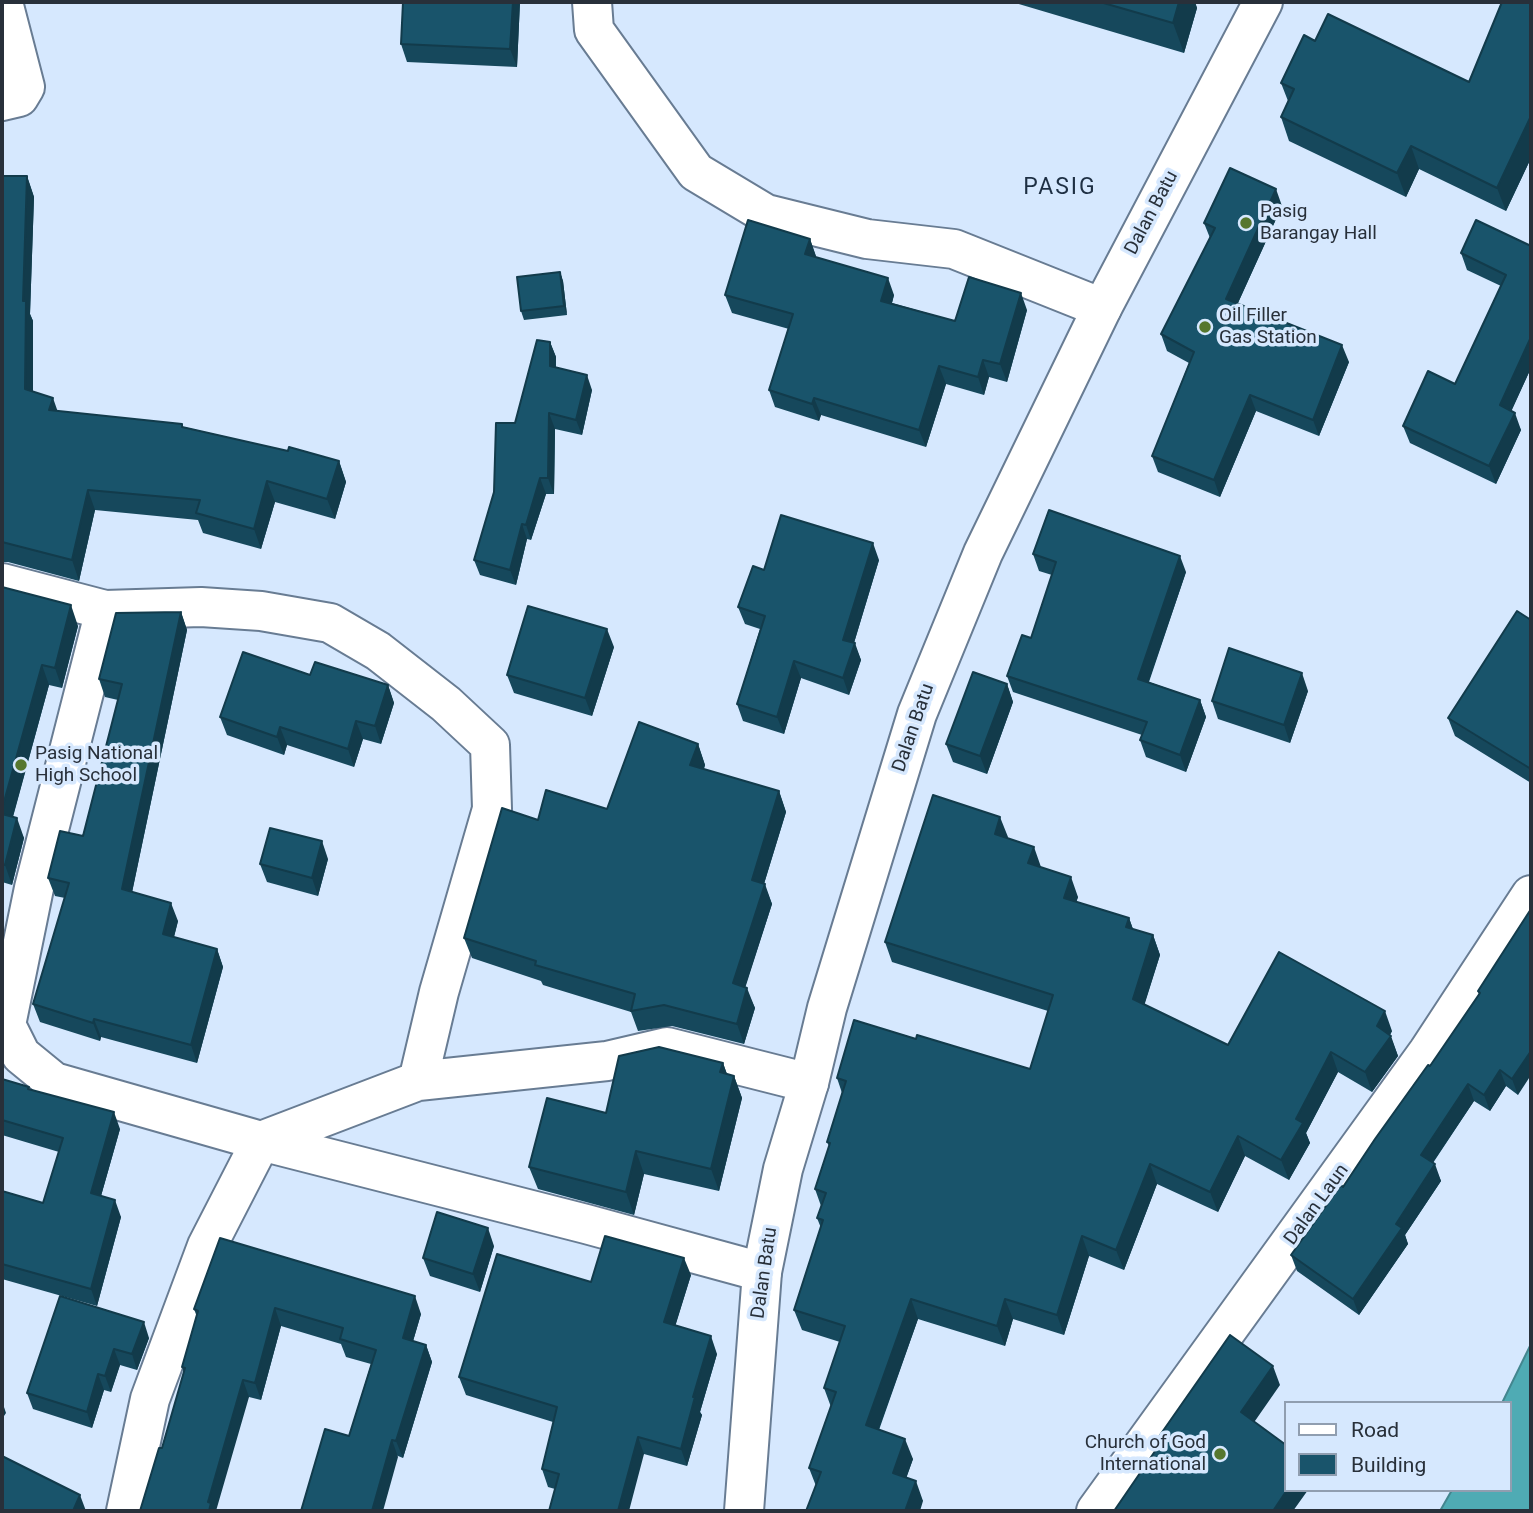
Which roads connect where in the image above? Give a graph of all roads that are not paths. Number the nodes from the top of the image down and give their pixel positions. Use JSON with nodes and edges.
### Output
{"nodes":[{"id":1,"x":3,"y":2,"type":"edge"},
{"id":2,"x":592,"y":2,"type":"edge"},
{"id":3,"x":1263,"y":2,"type":"edge"},
{"id":4,"x":2,"y":102,"type":"edge"},
{"id":5,"x":1102,"y":308,"type":"junction"},
{"id":6,"x":2,"y":583,"type":"edge"},
{"id":7,"x":105,"y":610,"type":"junction"},
{"id":8,"x":1531,"y":895,"type":"edge"},
{"id":9,"x":418,"y":1081,"type":"junction"},
{"id":10,"x":809,"y":1083,"type":"junction"},
{"id":11,"x":261,"y":1142,"type":"junction"},
{"id":12,"x":762,"y":1272,"type":"junction"},
{"id":13,"x":126,"y":1511,"type":"edge"},
{"id":14,"x":744,"y":1511,"type":"edge"},
{"id":15,"x":1096,"y":1511,"type":"edge"}],
"edges":[{"from":1,"to":4,"type":"street"},
{"from":2,"to":5,"type":"street"},
{"from":3,"to":5,"type":"street","name":"Dalan Batu"},
{"from":5,"to":10,"type":"street","name":"Dalan Batu"},
{"from":6,"to":7,"type":"street"},
{"from":7,"to":9,"type":"street"},
{"from":7,"to":11,"type":"street"},
{"from":8,"to":15,"type":"street","name":"Dalan Laun"},
{"from":9,"to":10,"type":"street"},
{"from":9,"to":11,"type":"street"},
{"from":10,"to":12,"type":"street","name":"Dalan Batu"},
{"from":11,"to":12,"type":"street"},
{"from":11,"to":13,"type":"street"},
{"from":12,"to":14,"type":"street","name":"Dalan Batu"}]}
